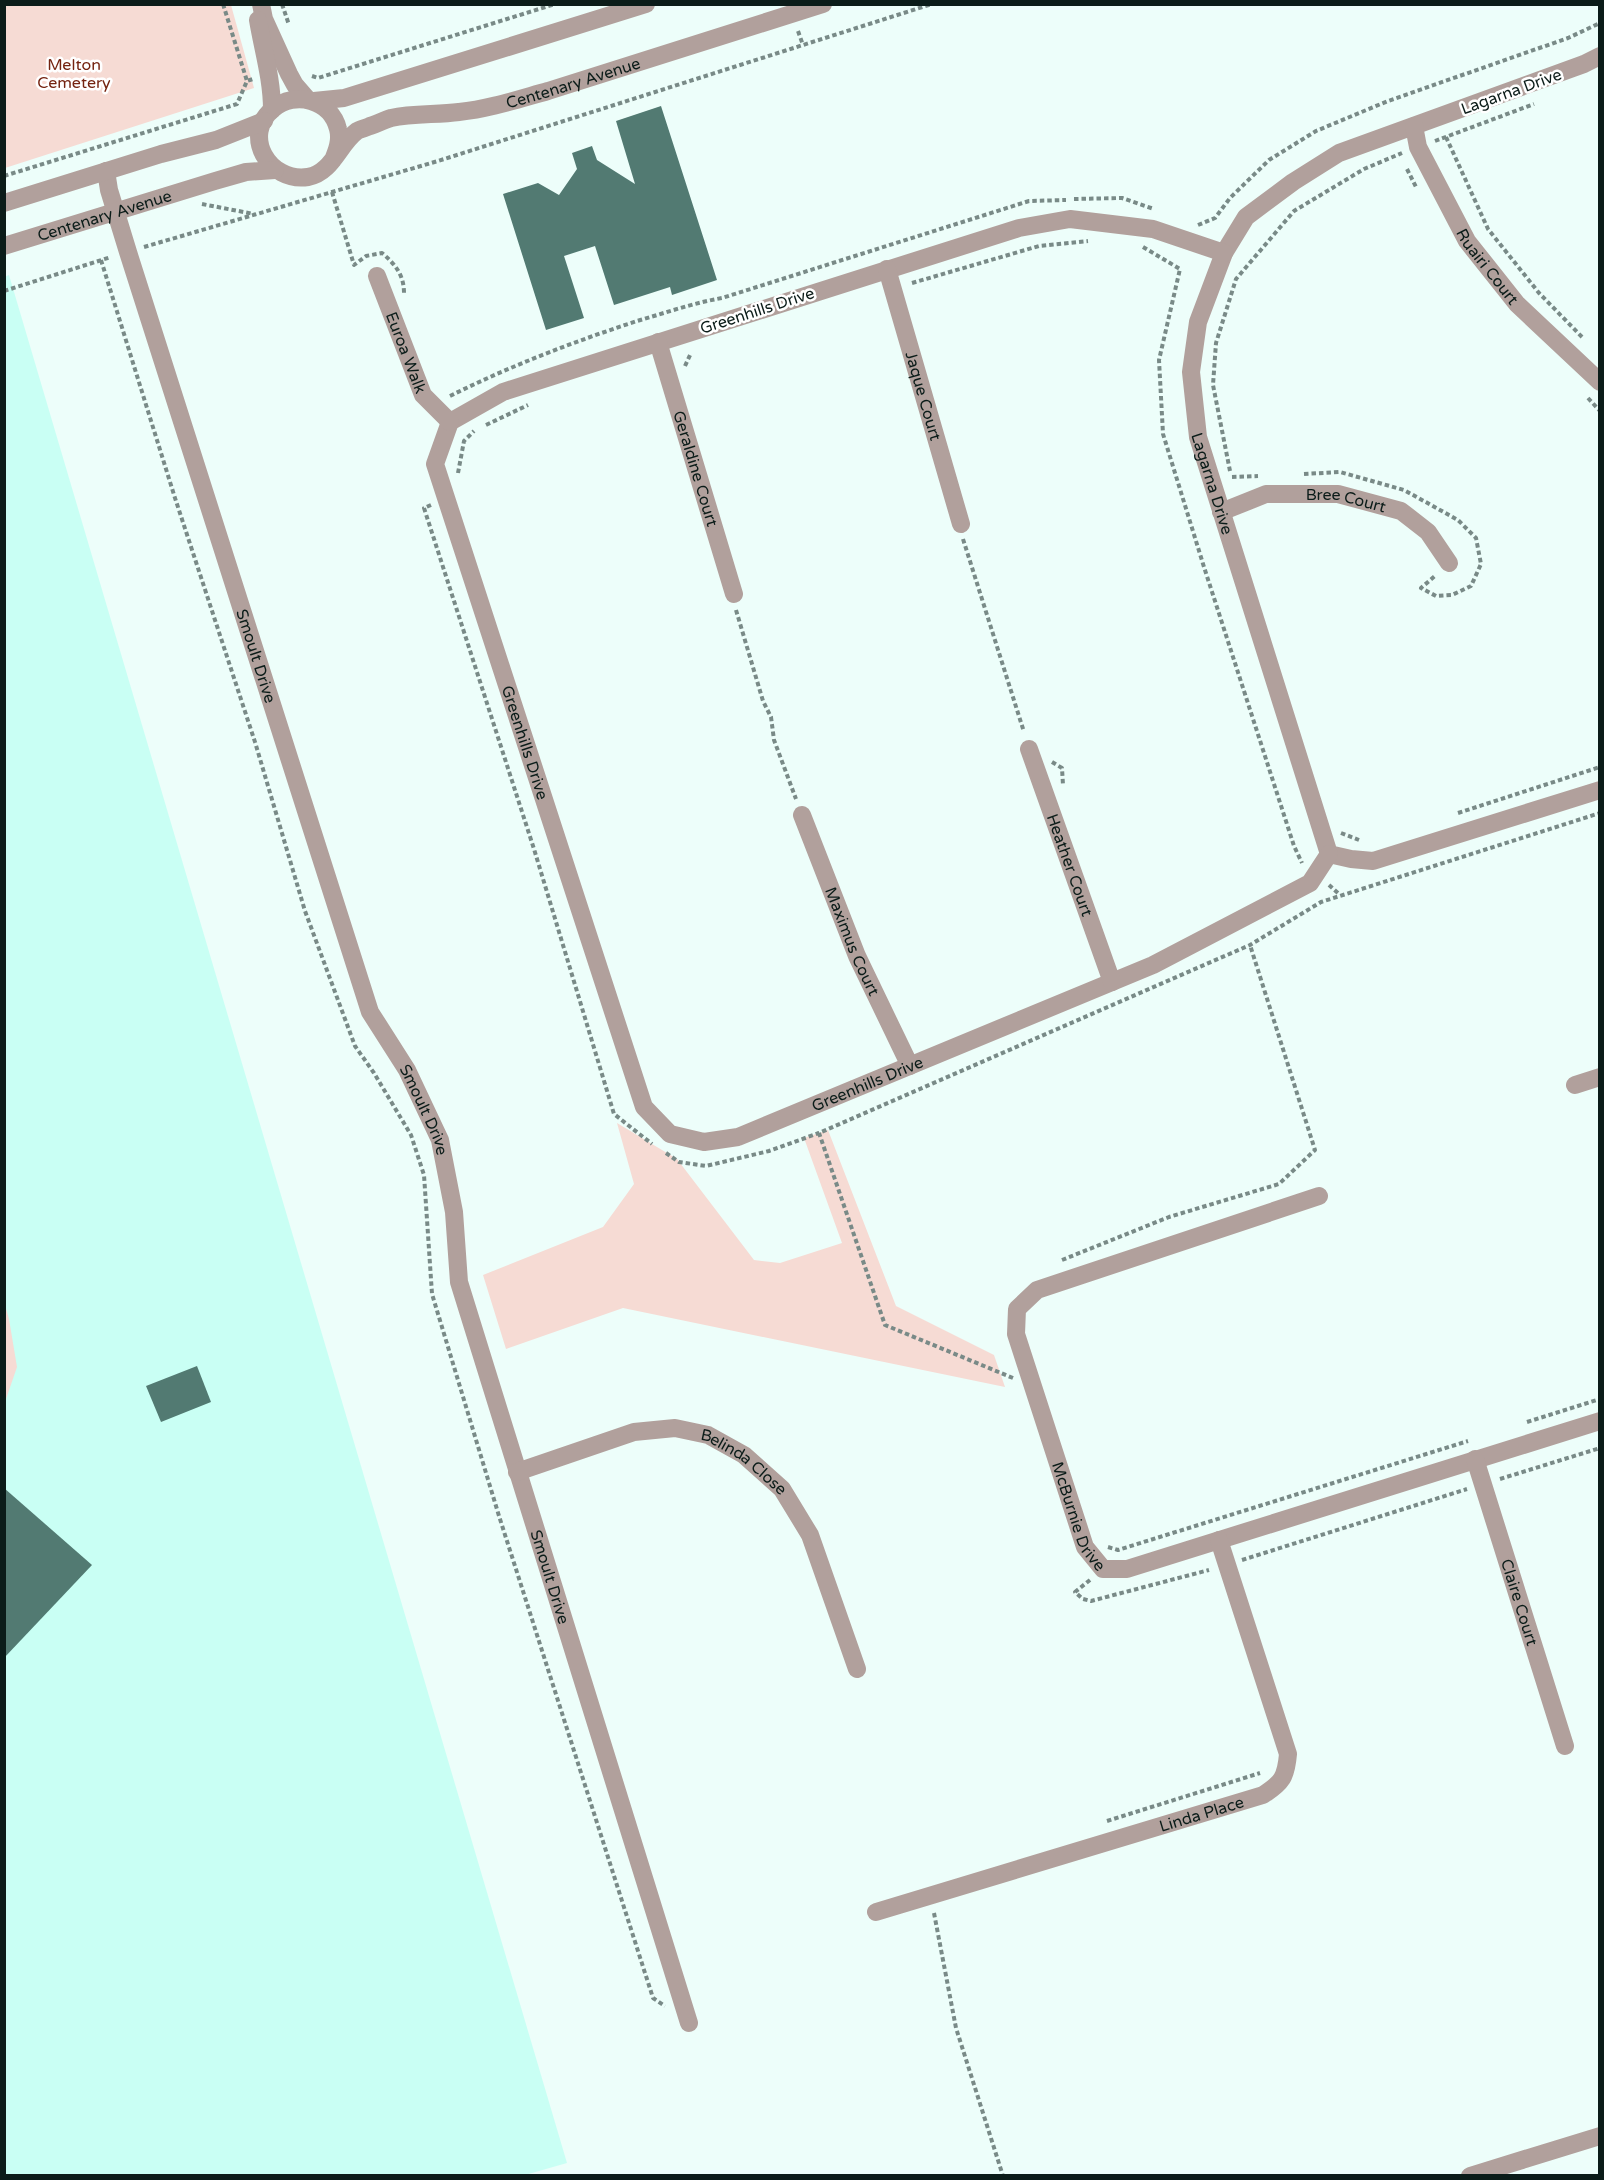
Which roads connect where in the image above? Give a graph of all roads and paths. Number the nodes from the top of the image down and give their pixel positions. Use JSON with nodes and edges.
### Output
{"nodes":[{"id":1,"x":223,"y":4,"type":"edge"},
{"id":2,"x":260,"y":4,"type":"edge"},
{"id":3,"x":646,"y":4,"type":"edge"},
{"id":4,"x":823,"y":4,"type":"edge"},
{"id":5,"x":932,"y":4,"type":"edge"},
{"id":6,"x":1599,"y":23,"type":"edge"},
{"id":7,"x":1599,"y":56,"type":"edge"},
{"id":8,"x":247,"y":81,"type":"dead end"},
{"id":9,"x":311,"y":101,"type":"junction"},
{"id":10,"x":268,"y":115,"type":"junction"},
{"id":11,"x":1414,"y":126,"type":"junction"},
{"id":12,"x":1446,"y":137,"type":"dead end"},
{"id":13,"x":333,"y":160,"type":"junction"},
{"id":14,"x":276,"y":170,"type":"junction"},
{"id":15,"x":106,"y":171,"type":"junction"},
{"id":16,"x":333,"y":192,"type":"junction"},
{"id":17,"x":4,"y":203,"type":"edge"},
{"id":18,"x":1155,"y":210,"type":"dead end"},
{"id":19,"x":115,"y":211,"type":"junction"},
{"id":20,"x":1188,"y":221,"type":"dead end"},
{"id":21,"x":1098,"y":242,"type":"dead end"},
{"id":22,"x":1137,"y":244,"type":"dead end"},
{"id":23,"x":5,"y":246,"type":"edge"},
{"id":24,"x":128,"y":252,"type":"junction"},
{"id":25,"x":1224,"y":253,"type":"junction"},
{"id":26,"x":101,"y":260,"type":"junction"},
{"id":27,"x":887,"y":269,"type":"junction"},
{"id":28,"x":377,"y":276,"type":"dead end"},
{"id":29,"x":917,"y":282,"type":"junction"},
{"id":30,"x":893,"y":289,"type":"junction"},
{"id":31,"x":914,"y":290,"type":"dead end"},
{"id":32,"x":4,"y":291,"type":"edge"},
{"id":33,"x":405,"y":300,"type":"dead end"},
{"id":34,"x":1584,"y":339,"type":"dead end"},
{"id":35,"x":702,"y":349,"type":"dead end"},
{"id":36,"x":661,"y":350,"type":"junction"},
{"id":37,"x":691,"y":353,"type":"junction"},
{"id":38,"x":688,"y":376,"type":"dead end"},
{"id":39,"x":1599,"y":382,"type":"edge"},
{"id":40,"x":447,"y":398,"type":"dead end"},
{"id":41,"x":529,"y":405,"type":"dead end"},
{"id":42,"x":450,"y":422,"type":"junction"},
{"id":43,"x":446,"y":498,"type":"junction"},
{"id":44,"x":1221,"y":512,"type":"junction"},
{"id":45,"x":961,"y":524,"type":"joint"},
{"id":46,"x":1449,"y":563,"type":"dead end"},
{"id":47,"x":734,"y":594,"type":"joint"},
{"id":48,"x":1029,"y":748,"type":"junction"},
{"id":49,"x":1599,"y":790,"type":"edge"},
{"id":50,"x":1065,"y":794,"type":"dead end"},
{"id":51,"x":1599,"y":813,"type":"edge"},
{"id":52,"x":802,"y":815,"type":"joint"},
{"id":53,"x":1329,"y":854,"type":"junction"},
{"id":54,"x":1316,"y":874,"type":"junction"},
{"id":55,"x":1340,"y":895,"type":"junction"},
{"id":56,"x":1250,"y":945,"type":"junction"},
{"id":57,"x":1153,"y":965,"type":"junction"},
{"id":58,"x":1112,"y":982,"type":"junction"},
{"id":59,"x":1160,"y":984,"type":"junction"},
{"id":60,"x":917,"y":1063,"type":"junction"},
{"id":61,"x":1599,"y":1077,"type":"edge"},
{"id":62,"x":932,"y":1083,"type":"junction"},
{"id":63,"x":1575,"y":1085,"type":"dead end"},
{"id":64,"x":819,"y":1133,"type":"junction"},
{"id":65,"x":655,"y":1146,"type":"dead end"},
{"id":66,"x":663,"y":1151,"type":"dead end"},
{"id":67,"x":1319,"y":1196,"type":"dead end"},
{"id":68,"x":1059,"y":1262,"type":"dead end"},
{"id":69,"x":1029,"y":1375,"type":"junction"},
{"id":70,"x":1599,"y":1399,"type":"edge"},
{"id":71,"x":1599,"y":1421,"type":"edge"},
{"id":72,"x":1523,"y":1424,"type":"dead end"},
{"id":73,"x":1478,"y":1438,"type":"dead end"},
{"id":74,"x":1599,"y":1448,"type":"edge"},
{"id":75,"x":1475,"y":1460,"type":"junction"},
{"id":76,"x":517,"y":1472,"type":"junction"},
{"id":77,"x":1483,"y":1484,"type":"junction"},
{"id":78,"x":1219,"y":1540,"type":"junction"},
{"id":79,"x":1097,"y":1544,"type":"dead end"},
{"id":80,"x":1237,"y":1565,"type":"junction"},
{"id":81,"x":1103,"y":1569,"type":"junction"},
{"id":82,"x":857,"y":1669,"type":"dead end"},
{"id":83,"x":1565,"y":1746,"type":"dead end"},
{"id":84,"x":1287,"y":1763,"type":"junction"},
{"id":85,"x":1104,"y":1822,"type":"dead end"},
{"id":86,"x":931,"y":1895,"type":"junction"},
{"id":87,"x":876,"y":1912,"type":"dead end"},
{"id":88,"x":688,"y":2023,"type":"joint"},
{"id":89,"x":1599,"y":2136,"type":"edge"},
{"id":90,"x":1003,"y":2175,"type":"edge"},
{"id":91,"x":1470,"y":2175,"type":"edge"}],
"edges":[{"from":1,"to":8,"type":"path"},
{"from":2,"to":9,"type":"street"},
{"from":2,"to":10,"type":"street"},
{"from":3,"to":9,"type":"street"},
{"from":4,"to":13,"type":"street","name":"Centenary Avenue"},
{"from":5,"to":16,"type":"path"},
{"from":6,"to":20,"type":"path"},
{"from":7,"to":11,"type":"street","name":"Lagarna Drive"},
{"from":9,"to":10,"type":"street"},
{"from":9,"to":13,"type":"street"},
{"from":10,"to":14,"type":"street"},
{"from":10,"to":15,"type":"street"},
{"from":11,"to":25,"type":"street","name":"Lagarna Drive"},
{"from":11,"to":39,"type":"street","name":"Ruairi Court"},
{"from":12,"to":34,"type":"path"},
{"from":13,"to":14,"type":"street"},
{"from":14,"to":19,"type":"street","name":"Centenary Avenue"},
{"from":15,"to":17,"type":"street"},
{"from":15,"to":19,"type":"street","name":"Smoult Drive"},
{"from":16,"to":24,"type":"path"},
{"from":16,"to":33,"type":"path"},
{"from":18,"to":40,"type":"path"},
{"from":19,"to":23,"type":"street","name":"Centenary Avenue"},
{"from":19,"to":24,"type":"street","name":"Smoult Drive"},
{"from":21,"to":29,"type":"path"},
{"from":22,"to":54,"type":"path"},
{"from":24,"to":26,"type":"path"},
{"from":24,"to":76,"type":"street","name":"Smoult Drive"},
{"from":25,"to":27,"type":"street","name":"Greenhills Drive"},
{"from":25,"to":44,"type":"street","name":"Lagarna Drive"},
{"from":26,"to":32,"type":"path"},
{"from":26,"to":88,"type":"path"},
{"from":27,"to":30,"type":"street","name":"Jaque Court"},
{"from":27,"to":36,"type":"street","name":"Greenhills Drive"},
{"from":28,"to":42,"type":"street","name":"Euroa Walk"},
{"from":29,"to":30,"type":"path"},
{"from":29,"to":31,"type":"path"},
{"from":30,"to":45,"type":"street","name":"Jaque Court"},
{"from":35,"to":37,"type":"path"},
{"from":36,"to":37,"type":"path"},
{"from":36,"to":42,"type":"street","name":"Greenhills Drive"},
{"from":36,"to":47,"type":"street","name":"Geraldine Court"},
{"from":37,"to":38,"type":"path"},
{"from":41,"to":43,"type":"path"},
{"from":42,"to":43,"type":"street","name":"Greenhills Drive"},
{"from":43,"to":60,"type":"street","name":"Greenhills Drive"},
{"from":43,"to":65,"type":"path"},
{"from":44,"to":46,"type":"street","name":"Bree Court"},
{"from":44,"to":53,"type":"street","name":"Lagarna Drive"},
{"from":45,"to":48,"type":"path"},
{"from":47,"to":52,"type":"path"},
{"from":48,"to":50,"type":"path"},
{"from":48,"to":58,"type":"street","name":"Heather Court"},
{"from":49,"to":53,"type":"street"},
{"from":51,"to":55,"type":"path"},
{"from":52,"to":60,"type":"street","name":"Maximus Court"},
{"from":53,"to":54,"type":"street","name":"Greenhills Drive"},
{"from":54,"to":55,"type":"path"},
{"from":54,"to":57,"type":"street","name":"Greenhills Drive"},
{"from":55,"to":56,"type":"path"},
{"from":56,"to":59,"type":"path"},
{"from":56,"to":68,"type":"path"},
{"from":57,"to":58,"type":"street","name":"Greenhills Drive"},
{"from":57,"to":59,"type":"path"},
{"from":58,"to":60,"type":"street","name":"Greenhills Drive"},
{"from":59,"to":62,"type":"path"},
{"from":60,"to":62,"type":"path"},
{"from":61,"to":63,"type":"street"},
{"from":62,"to":64,"type":"path"},
{"from":64,"to":66,"type":"path"},
{"from":64,"to":69,"type":"path"},
{"from":67,"to":69,"type":"street","name":"McBurnie Drive"},
{"from":69,"to":81,"type":"street","name":"McBurnie Drive"},
{"from":70,"to":72,"type":"path"},
{"from":71,"to":75,"type":"street","name":"McBurnie Drive"},
{"from":73,"to":79,"type":"path"},
{"from":74,"to":77,"type":"path"},
{"from":75,"to":77,"type":"street","name":"Claire Court"},
{"from":75,"to":78,"type":"street","name":"McBurnie Drive"},
{"from":76,"to":82,"type":"street","name":"Belinda Close"},
{"from":76,"to":88,"type":"street","name":"Smoult Drive"},
{"from":77,"to":80,"type":"path"},
{"from":77,"to":83,"type":"street","name":"Claire Court"},
{"from":78,"to":80,"type":"street"},
{"from":78,"to":81,"type":"street","name":"McBurnie Drive"},
{"from":80,"to":81,"type":"path"},
{"from":80,"to":84,"type":"street"},
{"from":84,"to":85,"type":"path"},
{"from":84,"to":86,"type":"street","name":"Linda Place"},
{"from":86,"to":87,"type":"street","name":"Linda Place"},
{"from":86,"to":90,"type":"path"},
{"from":89,"to":91,"type":"street"}]}
